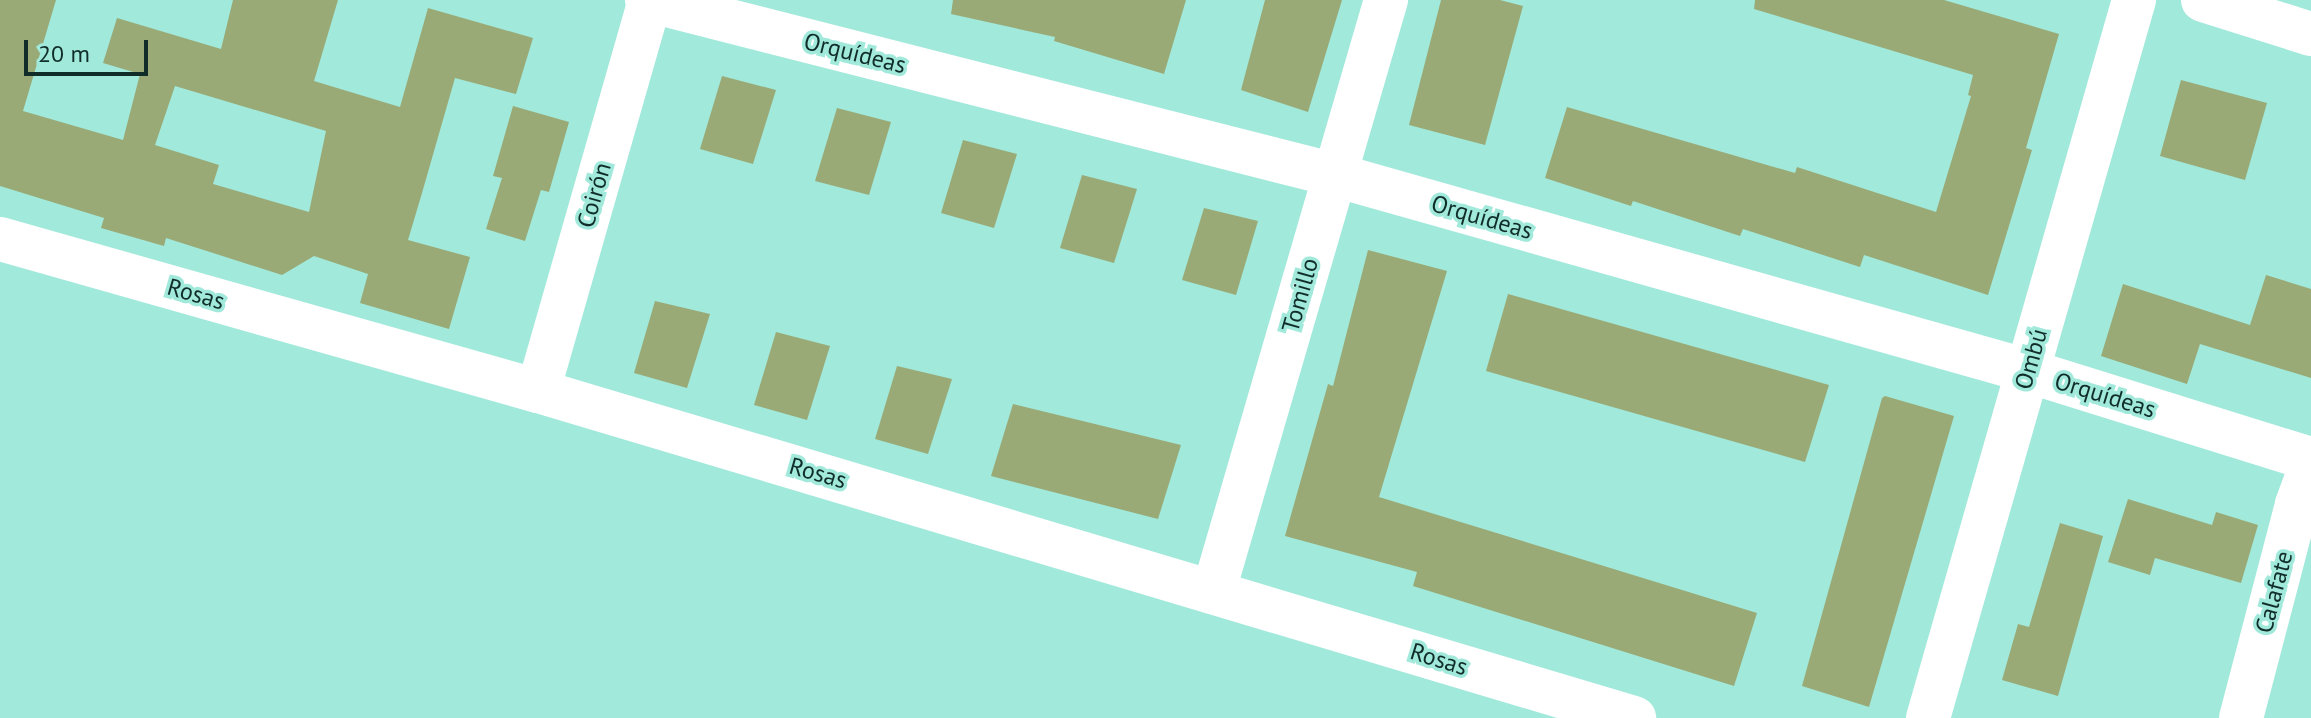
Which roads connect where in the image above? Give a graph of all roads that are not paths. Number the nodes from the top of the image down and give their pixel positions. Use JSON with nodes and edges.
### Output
{"nodes":[{"id":1,"x":649,"y":0,"type":"edge"},
{"id":2,"x":1386,"y":0,"type":"edge"},
{"id":3,"x":2134,"y":0,"type":"edge"},
{"id":4,"x":2203,"y":0,"type":"edge"},
{"id":5,"x":2311,"y":34,"type":"edge"},
{"id":6,"x":1335,"y":175,"type":"junction"},
{"id":7,"x":0,"y":239,"type":"edge"},
{"id":8,"x":2028,"y":371,"type":"junction"},
{"id":9,"x":538,"y":391,"type":"junction"},
{"id":10,"x":2311,"y":459,"type":"edge"},
{"id":11,"x":2311,"y":466,"type":"edge"},
{"id":12,"x":1214,"y":590,"type":"junction"},
{"id":13,"x":1634,"y":718,"type":"edge"},
{"id":14,"x":1928,"y":718,"type":"edge"},
{"id":15,"x":2241,"y":718,"type":"edge"}],
"edges":[{"from":1,"to":6,"type":"street","name":"Orquídeas"},
{"from":1,"to":9,"type":"street","name":"Coirón"},
{"from":2,"to":6,"type":"street","name":"Tomillo"},
{"from":3,"to":8,"type":"street","name":"Ombú"},
{"from":4,"to":5,"type":"street"},
{"from":6,"to":8,"type":"street","name":"Orquídeas"},
{"from":6,"to":12,"type":"street","name":"Tomillo"},
{"from":7,"to":9,"type":"street","name":"Rosas"},
{"from":8,"to":10,"type":"street","name":"Orquídeas"},
{"from":8,"to":14,"type":"street","name":"Ombú"},
{"from":9,"to":12,"type":"street","name":"Rosas"},
{"from":11,"to":15,"type":"street","name":"Calafate"},
{"from":12,"to":13,"type":"street","name":"Rosas"}]}
